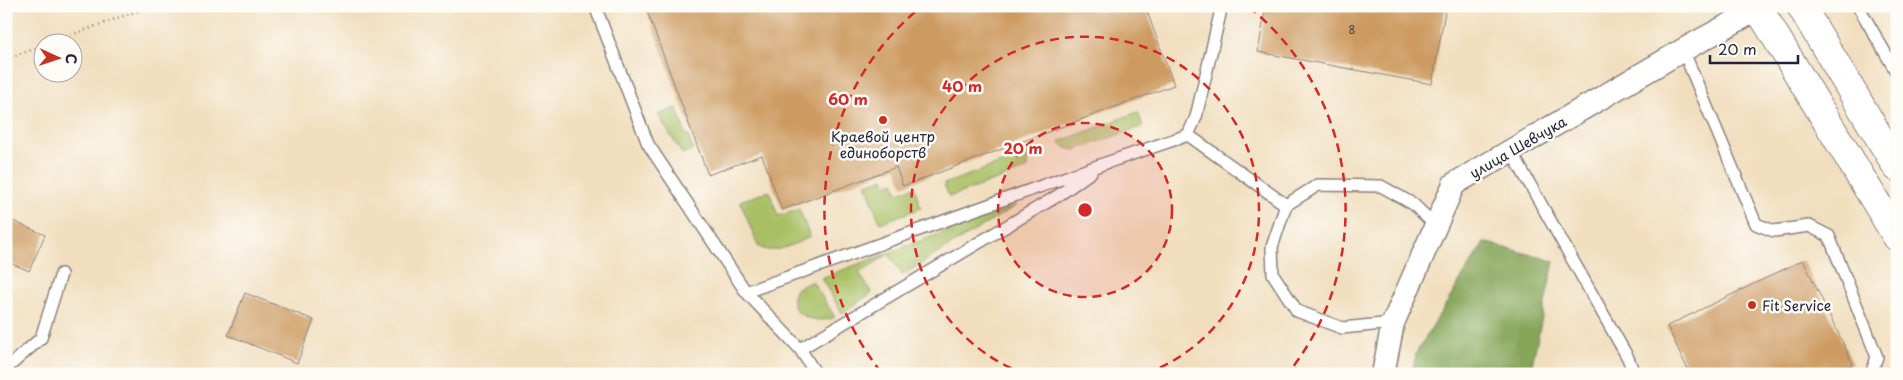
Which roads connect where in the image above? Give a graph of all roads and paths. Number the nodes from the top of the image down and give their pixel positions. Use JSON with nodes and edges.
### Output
{"nodes":[{"id":1,"x":151,"y":6,"type":"edge"},
{"id":2,"x":595,"y":6,"type":"edge"},
{"id":3,"x":1218,"y":6,"type":"edge"},
{"id":4,"x":1801,"y":6,"type":"edge"},
{"id":5,"x":1858,"y":6,"type":"edge"},
{"id":6,"x":1757,"y":8,"type":"edge"},
{"id":7,"x":80,"y":32,"type":"edge"},
{"id":8,"x":32,"y":50,"type":"edge"},
{"id":9,"x":1683,"y":50,"type":"junction"},
{"id":10,"x":6,"y":59,"type":"edge"},
{"id":11,"x":1897,"y":72,"type":"edge"},
{"id":12,"x":1188,"y":135,"type":"junction"},
{"id":13,"x":1511,"y":151,"type":"junction"},
{"id":14,"x":1100,"y":165,"type":"junction"},
{"id":15,"x":1897,"y":167,"type":"edge"},
{"id":16,"x":1286,"y":205,"type":"junction"},
{"id":17,"x":1436,"y":226,"type":"junction"},
{"id":18,"x":1897,"y":237,"type":"edge"},
{"id":19,"x":61,"y":274,"type":"dead end"},
{"id":20,"x":746,"y":292,"type":"junction"},
{"id":21,"x":1393,"y":323,"type":"junction"},
{"id":22,"x":800,"y":349,"type":"junction"},
{"id":23,"x":6,"y":368,"type":"edge"},
{"id":24,"x":816,"y":374,"type":"edge"},
{"id":25,"x":1383,"y":374,"type":"edge"},
{"id":26,"x":1634,"y":374,"type":"edge"},
{"id":27,"x":1871,"y":374,"type":"edge"}],
"edges":[{"from":1,"to":7,"type":"path"},
{"from":2,"to":20,"type":"lane"},
{"from":3,"to":12,"type":"lane"},
{"from":4,"to":15,"type":"main road"},
{"from":5,"to":11,"type":"lane"},
{"from":6,"to":9,"type":"street","name":"улица Шевчука"},
{"from":6,"to":18,"type":"main road"},
{"from":8,"to":10,"type":"path"},
{"from":9,"to":13,"type":"street","name":"улица Шевчука"},
{"from":9,"to":27,"type":"lane"},
{"from":12,"to":14,"type":"lane"},
{"from":12,"to":16,"type":"lane"},
{"from":13,"to":17,"type":"street","name":"улица Шевчука"},
{"from":13,"to":26,"type":"lane"},
{"from":14,"to":20,"type":"lane"},
{"from":14,"to":22,"type":"lane"},
{"from":16,"to":17,"type":"lane"},
{"from":16,"to":21,"type":"lane"},
{"from":17,"to":21,"type":"street","name":"улица Шевчука"},
{"from":19,"to":23,"type":"lane"},
{"from":20,"to":22,"type":"lane"},
{"from":21,"to":25,"type":"street","name":"улица Шевчука"},
{"from":22,"to":24,"type":"lane"}]}
